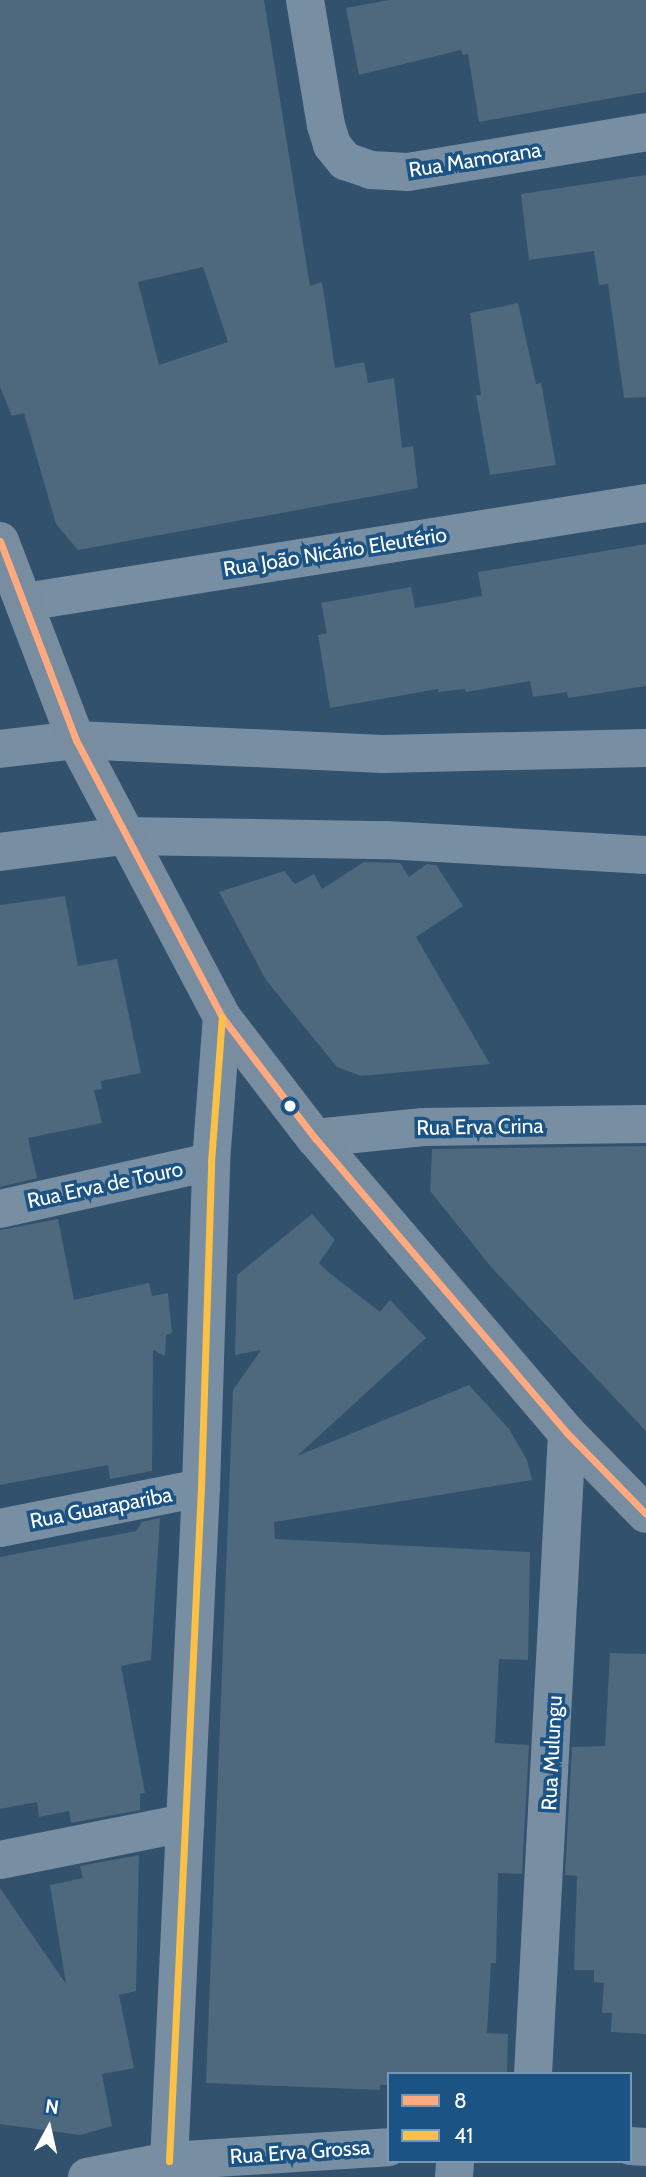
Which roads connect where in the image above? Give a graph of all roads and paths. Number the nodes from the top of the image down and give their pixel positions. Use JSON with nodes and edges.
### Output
{"nodes":[{"id":1,"x":304,"y":0,"type":"edge"},
{"id":2,"x":646,"y":131,"type":"edge"},
{"id":3,"x":646,"y":502,"type":"edge"},
{"id":4,"x":0,"y":541,"type":"edge"},
{"id":5,"x":25,"y":602,"type":"junction"},
{"id":6,"x":76,"y":740,"type":"junction"},
{"id":7,"x":646,"y":748,"type":"edge"},
{"id":8,"x":0,"y":749,"type":"edge"},
{"id":9,"x":123,"y":836,"type":"junction"},
{"id":10,"x":0,"y":852,"type":"edge"},
{"id":11,"x":646,"y":855,"type":"edge"},
{"id":12,"x":222,"y":1017,"type":"junction"},
{"id":13,"x":646,"y":1124,"type":"edge"},
{"id":14,"x":316,"y":1138,"type":"junction"},
{"id":15,"x":211,"y":1162,"type":"junction"},
{"id":16,"x":0,"y":1209,"type":"edge"},
{"id":17,"x":567,"y":1433,"type":"junction"},
{"id":18,"x":201,"y":1488,"type":"junction"},
{"id":19,"x":646,"y":1514,"type":"edge"},
{"id":20,"x":0,"y":1528,"type":"edge"},
{"id":21,"x":185,"y":1823,"type":"junction"},
{"id":22,"x":0,"y":1860,"type":"edge"},
{"id":23,"x":533,"y":2072,"type":"edge"},
{"id":24,"x":387,"y":2147,"type":"edge"},
{"id":25,"x":169,"y":2161,"type":"junction"},
{"id":26,"x":87,"y":2177,"type":"edge"}],
"edges":[{"from":1,"to":2,"type":"street","name":"Rua Mamorana"},
{"from":3,"to":5,"type":"street","name":"Rua João Nicário Eleutério"},
{"from":4,"to":5,"type":"main road"},
{"from":5,"to":6,"type":"main road"},
{"from":6,"to":7,"type":"street"},
{"from":6,"to":8,"type":"street"},
{"from":6,"to":9,"type":"main road"},
{"from":9,"to":10,"type":"street"},
{"from":9,"to":11,"type":"street"},
{"from":9,"to":12,"type":"main road"},
{"from":12,"to":14,"type":"main road"},
{"from":12,"to":15,"type":"street"},
{"from":13,"to":14,"type":"street","name":"Rua Erva Crina"},
{"from":14,"to":17,"type":"main road"},
{"from":15,"to":16,"type":"street","name":"Rua Erva de Touro"},
{"from":15,"to":18,"type":"street"},
{"from":17,"to":19,"type":"main road"},
{"from":17,"to":23,"type":"street","name":"Rua Mulungu"},
{"from":18,"to":20,"type":"street","name":"Rua Guarapariba"},
{"from":18,"to":21,"type":"street"},
{"from":21,"to":22,"type":"street"},
{"from":21,"to":25,"type":"street"},
{"from":24,"to":25,"type":"street","name":"Rua Erva Grossa"},
{"from":25,"to":26,"type":"street","name":"Rua Erva Grossa"}]}
